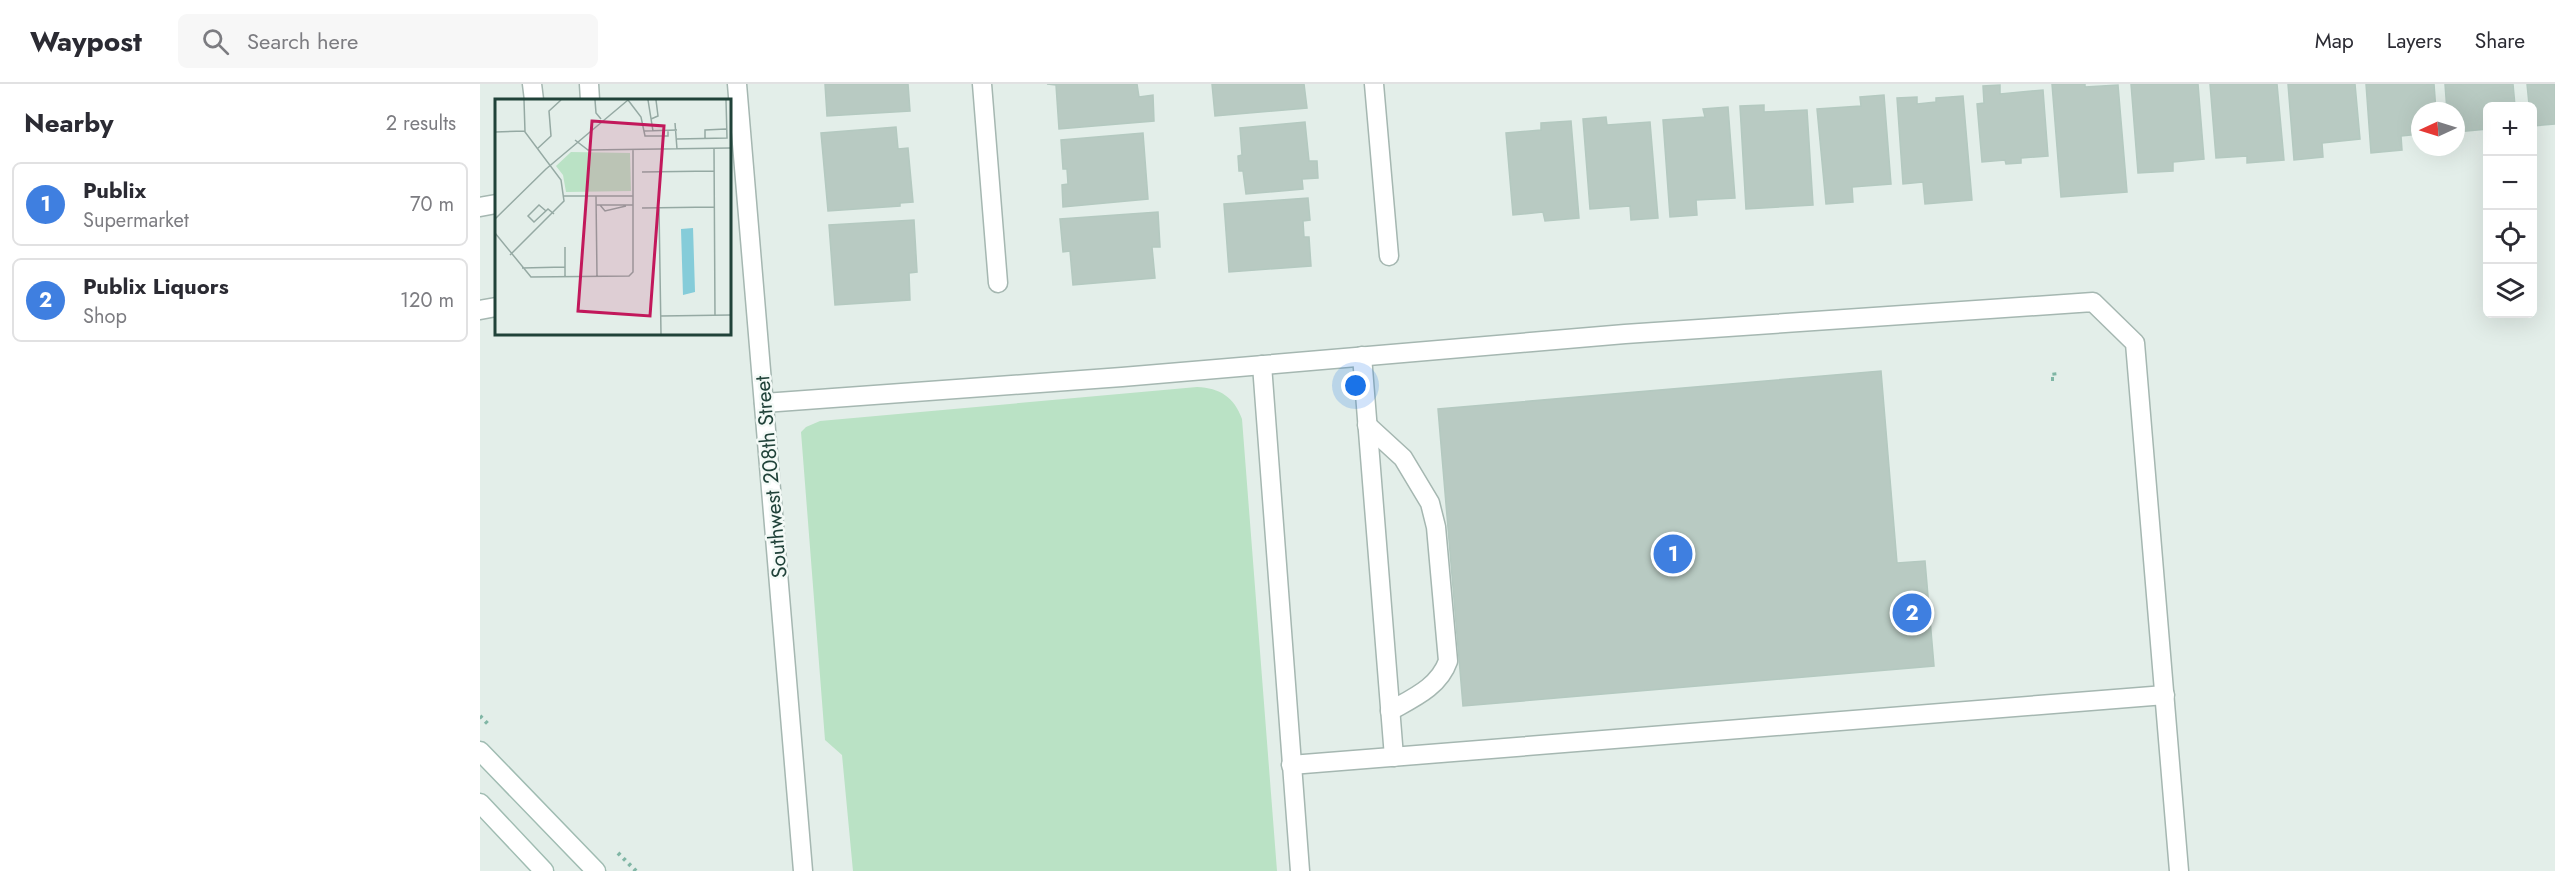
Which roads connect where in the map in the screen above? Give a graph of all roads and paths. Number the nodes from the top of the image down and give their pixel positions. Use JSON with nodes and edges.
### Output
{"nodes":[{"id":1,"x":532,"y":84,"type":"edge"},
{"id":2,"x":589,"y":84,"type":"edge"},
{"id":3,"x":737,"y":84,"type":"edge"},
{"id":4,"x":982,"y":84,"type":"edge"},
{"id":5,"x":1374,"y":84,"type":"edge"},
{"id":6,"x":534,"y":99,"type":"edge"},
{"id":7,"x":590,"y":99,"type":"edge"},
{"id":8,"x":495,"y":204,"type":"edge"},
{"id":9,"x":480,"y":207,"type":"edge"},
{"id":10,"x":1389,"y":256,"type":"dead end"},
{"id":11,"x":998,"y":283,"type":"dead end"},
{"id":12,"x":495,"y":306,"type":"edge"},
{"id":13,"x":480,"y":310,"type":"edge"},
{"id":14,"x":1362,"y":356,"type":"junction"},
{"id":15,"x":1262,"y":365,"type":"junction"},
{"id":16,"x":2054,"y":371,"type":"dead end"},
{"id":17,"x":2051,"y":379,"type":"dead end"},
{"id":18,"x":764,"y":403,"type":"junction"},
{"id":19,"x":1367,"y":425,"type":"junction"},
{"id":20,"x":2164,"y":695,"type":"junction"},
{"id":21,"x":1390,"y":711,"type":"junction"},
{"id":22,"x":480,"y":751,"type":"edge"},
{"id":23,"x":1394,"y":757,"type":"junction"},
{"id":24,"x":1291,"y":765,"type":"junction"},
{"id":25,"x":480,"y":803,"type":"edge"},
{"id":26,"x":544,"y":871,"type":"edge"},
{"id":27,"x":596,"y":871,"type":"edge"},
{"id":28,"x":803,"y":871,"type":"edge"},
{"id":29,"x":1300,"y":871,"type":"edge"},
{"id":30,"x":2179,"y":871,"type":"edge"}],
"edges":[{"from":1,"to":6,"type":"street"},
{"from":2,"to":7,"type":"street"},
{"from":3,"to":18,"type":"street","name":"Southwest 208th Street"},
{"from":4,"to":11,"type":"street"},
{"from":5,"to":10,"type":"street"},
{"from":8,"to":9,"type":"street"},
{"from":12,"to":13,"type":"street"},
{"from":14,"to":15,"type":"street"},
{"from":14,"to":19,"type":"street"},
{"from":14,"to":20,"type":"street"},
{"from":15,"to":18,"type":"street"},
{"from":15,"to":24,"type":"street"},
{"from":16,"to":17,"type":"path"},
{"from":18,"to":28,"type":"street","name":"Southwest 208th Street"},
{"from":19,"to":21,"type":"street"},
{"from":19,"to":21,"type":"street"},
{"from":20,"to":23,"type":"street"},
{"from":20,"to":30,"type":"street"},
{"from":21,"to":23,"type":"street"},
{"from":22,"to":27,"type":"street"},
{"from":23,"to":24,"type":"street"},
{"from":24,"to":29,"type":"street"},
{"from":25,"to":26,"type":"street"}]}
